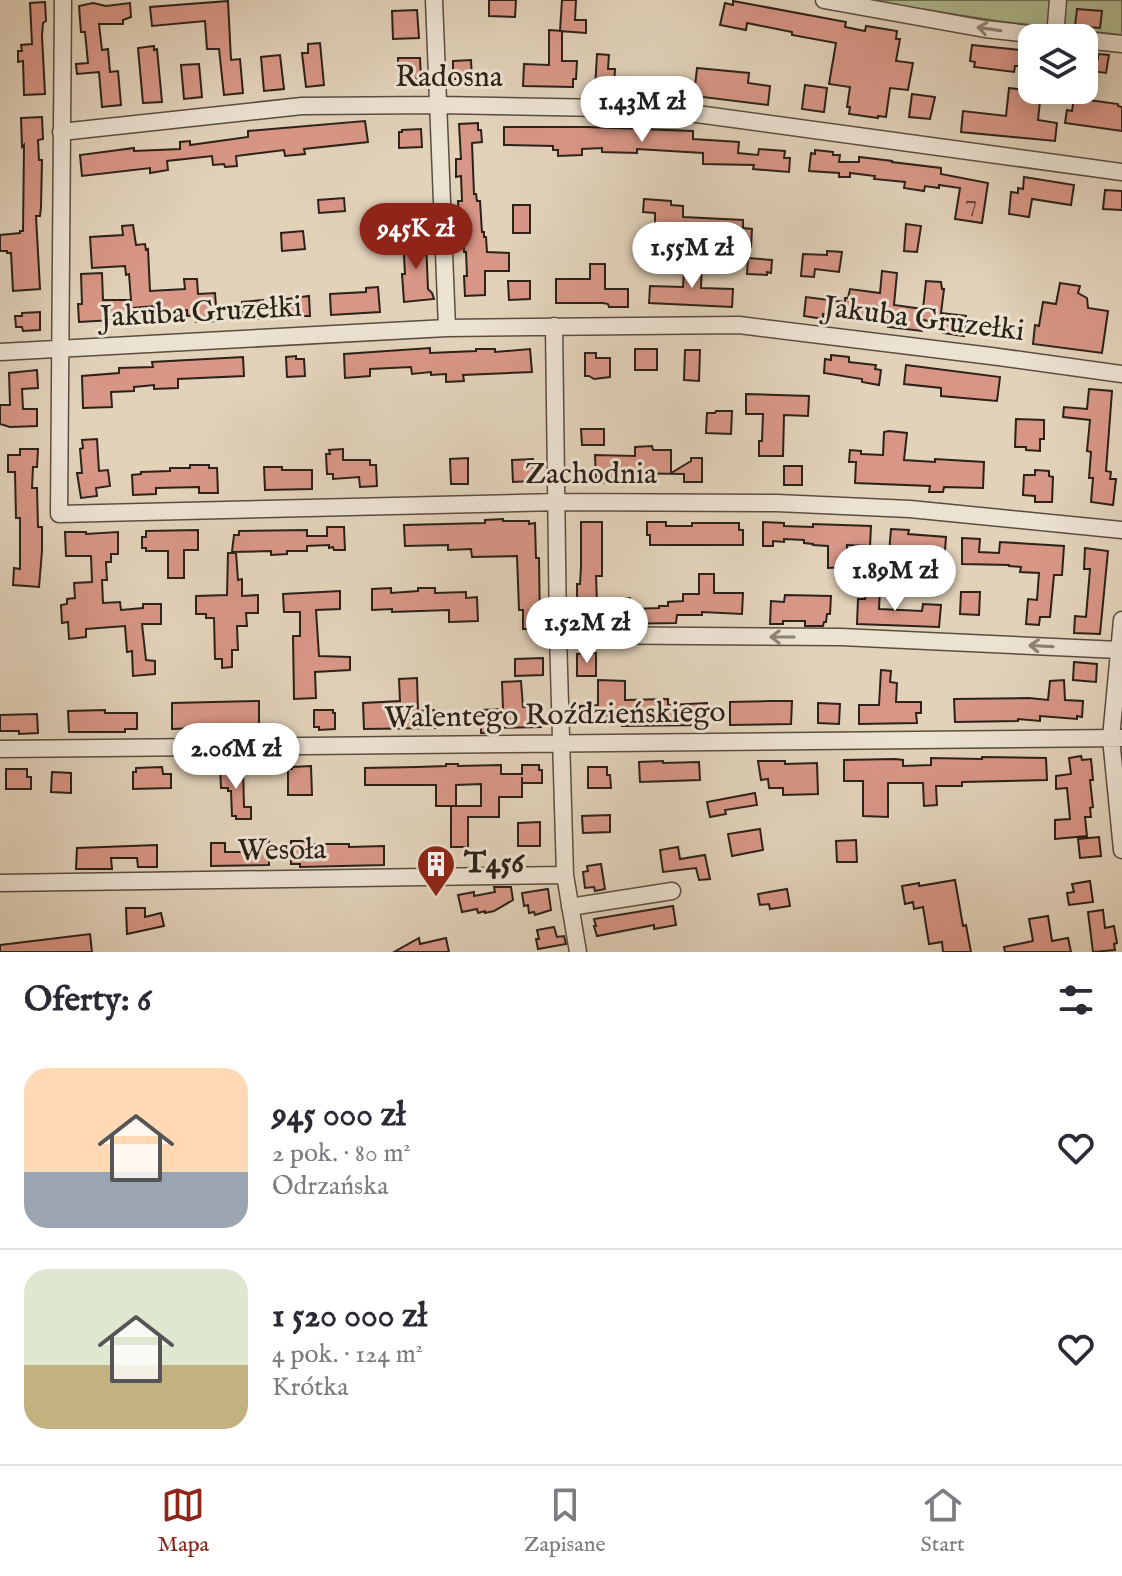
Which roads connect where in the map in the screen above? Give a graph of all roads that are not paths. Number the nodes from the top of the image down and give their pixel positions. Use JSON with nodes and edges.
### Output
{"nodes":[{"id":1,"x":63,"y":0,"type":"edge"},
{"id":2,"x":434,"y":0,"type":"edge"},
{"id":3,"x":824,"y":0,"type":"edge"},
{"id":4,"x":1058,"y":0,"type":"edge"},
{"id":5,"x":1059,"y":24,"type":"edge"},
{"id":6,"x":1018,"y":33,"type":"edge"},
{"id":7,"x":1098,"y":41,"type":"edge"},
{"id":8,"x":1122,"y":44,"type":"edge"},
{"id":9,"x":439,"y":105,"type":"junction"},
{"id":10,"x":61,"y":132,"type":"junction"},
{"id":11,"x":1122,"y":172,"type":"edge"},
{"id":12,"x":554,"y":326,"type":"junction"},
{"id":13,"x":447,"y":328,"type":"junction"},
{"id":14,"x":60,"y":349,"type":"junction"},
{"id":15,"x":0,"y":352,"type":"edge"},
{"id":16,"x":1122,"y":374,"type":"edge"},
{"id":17,"x":557,"y":502,"type":"junction"},
{"id":18,"x":1122,"y":530,"type":"edge"},
{"id":19,"x":1122,"y":620,"type":"edge"},
{"id":20,"x":558,"y":635,"type":"junction"},
{"id":21,"x":1119,"y":650,"type":"junction"},
{"id":22,"x":1117,"y":738,"type":"edge"},
{"id":23,"x":561,"y":745,"type":"junction"},
{"id":24,"x":0,"y":749,"type":"edge"},
{"id":25,"x":1122,"y":850,"type":"edge"},
{"id":26,"x":565,"y":875,"type":"junction"},
{"id":27,"x":0,"y":883,"type":"edge"},
{"id":28,"x":672,"y":891,"type":"dead end"},
{"id":29,"x":570,"y":907,"type":"junction"},
{"id":30,"x":578,"y":952,"type":"edge"}],
"edges":[{"from":1,"to":10,"type":"street"},
{"from":2,"to":9,"type":"street"},
{"from":6,"to":3,"type":"street","one_way":true},
{"from":4,"to":5,"type":"street"},
{"from":7,"to":8,"type":"street"},
{"from":9,"to":10,"type":"street","name":"Radosna"},
{"from":9,"to":11,"type":"street","name":"Radosna"},
{"from":9,"to":13,"type":"street"},
{"from":10,"to":14,"type":"street"},
{"from":12,"to":13,"type":"street","name":"Jakuba Gruzełki"},
{"from":12,"to":16,"type":"street","name":"Jakuba Gruzełki"},
{"from":12,"to":17,"type":"street"},
{"from":13,"to":14,"type":"street","name":"Jakuba Gruzełki"},
{"from":14,"to":15,"type":"street","name":"Jakuba Gruzełki"},
{"from":14,"to":17,"type":"street","name":"Zachodnia"},
{"from":17,"to":18,"type":"street","name":"Zachodnia"},
{"from":17,"to":20,"type":"street"},
{"from":19,"to":21,"type":"street"},
{"from":21,"to":20,"type":"street","one_way":true},
{"from":20,"to":23,"type":"street"},
{"from":21,"to":22,"type":"street"},
{"from":22,"to":23,"type":"street","name":"Walentego Roździeńskiego"},
{"from":22,"to":25,"type":"street"},
{"from":23,"to":24,"type":"street","name":"Walentego Roździeńskiego"},
{"from":23,"to":26,"type":"street"},
{"from":26,"to":27,"type":"street","name":"Wesoła"},
{"from":26,"to":29,"type":"street"},
{"from":28,"to":29,"type":"street"},
{"from":29,"to":30,"type":"street"}]}
